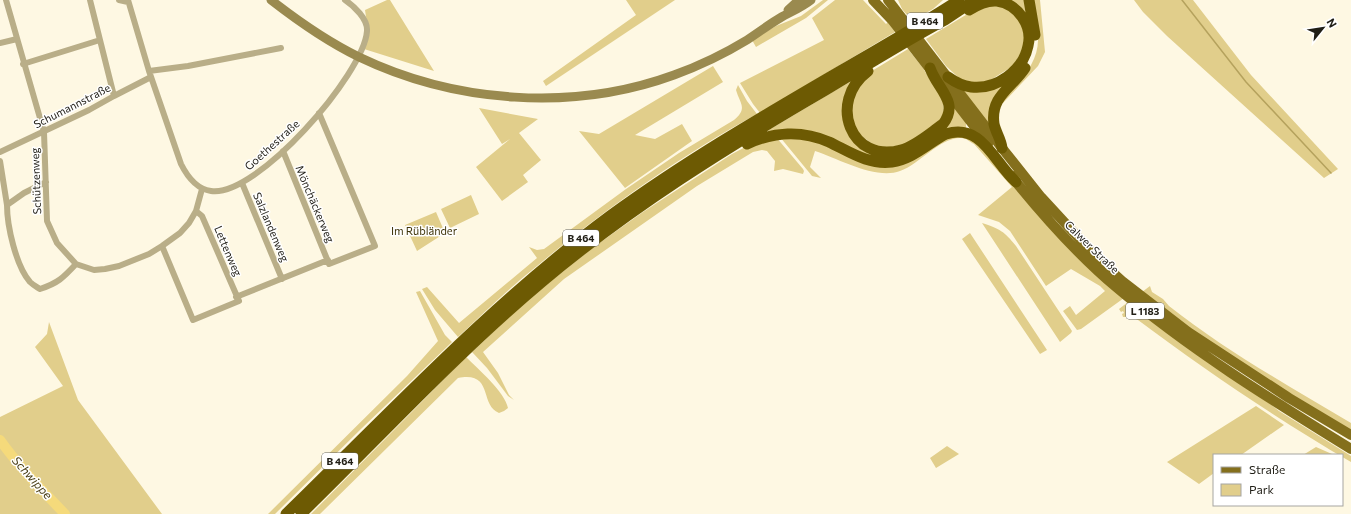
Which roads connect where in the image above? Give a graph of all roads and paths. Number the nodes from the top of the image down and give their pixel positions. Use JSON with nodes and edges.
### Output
{"nodes":[{"id":1,"x":6,"y":0,"type":"edge"},
{"id":2,"x":90,"y":0,"type":"edge"},
{"id":3,"x":120,"y":0,"type":"edge"},
{"id":4,"x":271,"y":0,"type":"edge"},
{"id":5,"x":345,"y":0,"type":"edge"},
{"id":6,"x":799,"y":0,"type":"edge"},
{"id":7,"x":811,"y":0,"type":"edge"},
{"id":8,"x":874,"y":0,"type":"edge"},
{"id":9,"x":888,"y":0,"type":"edge"},
{"id":10,"x":948,"y":0,"type":"edge"},
{"id":11,"x":959,"y":0,"type":"edge"},
{"id":12,"x":975,"y":0,"type":"edge"},
{"id":13,"x":1029,"y":0,"type":"edge"},
{"id":14,"x":128,"y":1,"type":"edge"},
{"id":15,"x":780,"y":18,"type":"junction"},
{"id":16,"x":896,"y":18,"type":"junction"},
{"id":17,"x":945,"y":20,"type":"junction"},
{"id":18,"x":17,"y":39,"type":"junction"},
{"id":19,"x":100,"y":40,"type":"junction"},
{"id":20,"x":890,"y":42,"type":"junction"},
{"id":21,"x":0,"y":43,"type":"edge"},
{"id":22,"x":282,"y":48,"type":"dead end"},
{"id":23,"x":923,"y":53,"type":"junction"},
{"id":24,"x":885,"y":55,"type":"junction"},
{"id":25,"x":359,"y":57,"type":"junction"},
{"id":26,"x":23,"y":64,"type":"junction"},
{"id":27,"x":930,"y":68,"type":"junction"},
{"id":28,"x":150,"y":74,"type":"junction"},
{"id":29,"x":948,"y":77,"type":"junction"},
{"id":30,"x":114,"y":96,"type":"junction"},
{"id":31,"x":319,"y":113,"type":"junction"},
{"id":32,"x":44,"y":132,"type":"junction"},
{"id":33,"x":1002,"y":148,"type":"junction"},
{"id":34,"x":0,"y":152,"type":"edge"},
{"id":35,"x":282,"y":152,"type":"junction"},
{"id":36,"x":715,"y":157,"type":"junction"},
{"id":37,"x":0,"y":160,"type":"edge"},
{"id":38,"x":46,"y":182,"type":"junction"},
{"id":39,"x":1016,"y":182,"type":"junction"},
{"id":40,"x":242,"y":184,"type":"junction"},
{"id":41,"x":202,"y":189,"type":"junction"},
{"id":42,"x":7,"y":205,"type":"junction"},
{"id":43,"x":196,"y":212,"type":"junction"},
{"id":44,"x":162,"y":246,"type":"junction"},
{"id":45,"x":329,"y":262,"type":"junction"},
{"id":46,"x":76,"y":264,"type":"junction"},
{"id":47,"x":282,"y":278,"type":"junction"},
{"id":48,"x":237,"y":299,"type":"junction"},
{"id":49,"x":1351,"y":435,"type":"edge"},
{"id":50,"x":1351,"y":449,"type":"edge"},
{"id":51,"x":286,"y":514,"type":"edge"},
{"id":52,"x":301,"y":514,"type":"edge"}],
"edges":[{"from":1,"to":18,"type":"street","name":"Schützenweg"},
{"from":2,"to":19,"type":"street"},
{"from":3,"to":14,"type":"street"},
{"from":4,"to":25,"type":"street"},
{"from":5,"to":25,"type":"street","name":"Goethestraße"},
{"from":6,"to":15,"type":"street"},
{"from":7,"to":15,"type":"street"},
{"from":8,"to":16,"type":"main road","name":"Calwer Straße","number":"L 1183"},
{"from":9,"to":16,"type":"main road","name":"Calwer Straße","number":"L 1183"},
{"from":10,"to":20,"type":"highway"},
{"from":11,"to":20,"type":"highway","number":"B 464"},
{"from":12,"to":17,"type":"highway","number":"B 464"},
{"from":13,"to":33,"type":"highway"},
{"from":14,"to":28,"type":"street"},
{"from":15,"to":25,"type":"street"},
{"from":16,"to":23,"type":"main road","name":"Calwer Straße","number":"L 1183"},
{"from":17,"to":24,"type":"highway","number":"B 464"},
{"from":17,"to":29,"type":"highway"},
{"from":18,"to":21,"type":"street"},
{"from":18,"to":26,"type":"street","name":"Schützenweg"},
{"from":19,"to":26,"type":"street"},
{"from":19,"to":30,"type":"street"},
{"from":20,"to":51,"type":"highway","number":"B 464"},
{"from":22,"to":28,"type":"street"},
{"from":23,"to":27,"type":"main road","name":"Calwer Straße","number":"L 1183"},
{"from":23,"to":29,"type":"main road","name":"Calwer Straße","number":"L 1183"},
{"from":24,"to":27,"type":"highway"},
{"from":24,"to":36,"type":"highway","number":"B 464"},
{"from":25,"to":31,"type":"street","name":"Goethestraße"},
{"from":26,"to":32,"type":"street","name":"Schützenweg"},
{"from":27,"to":39,"type":"main road","name":"Calwer Straße","number":"L 1183"},
{"from":28,"to":30,"type":"street","name":"Schumannstraße"},
{"from":28,"to":41,"type":"street"},
{"from":29,"to":33,"type":"main road","name":"Calwer Straße","number":"L 1183"},
{"from":30,"to":32,"type":"street","name":"Schumannstraße"},
{"from":31,"to":35,"type":"street","name":"Goethestraße"},
{"from":31,"to":45,"type":"street"},
{"from":32,"to":34,"type":"street","name":"Schumannstraße"},
{"from":32,"to":38,"type":"street","name":"Schützenweg"},
{"from":33,"to":49,"type":"main road","name":"Calwer Straße","number":"L 1183"},
{"from":35,"to":40,"type":"street","name":"Goethestraße"},
{"from":35,"to":45,"type":"street","name":"Mönchäckerweg"},
{"from":36,"to":39,"type":"highway"},
{"from":36,"to":52,"type":"highway","number":"B 464"},
{"from":37,"to":42,"type":"street"},
{"from":38,"to":42,"type":"street"},
{"from":38,"to":46,"type":"street","name":"Schützenweg"},
{"from":39,"to":50,"type":"main road","name":"Calwer Straße","number":"L 1183"},
{"from":40,"to":41,"type":"street","name":"Goethestraße"},
{"from":40,"to":47,"type":"street","name":"Salzlandenweg"},
{"from":41,"to":43,"type":"street","name":"Schützenweg"},
{"from":42,"to":46,"type":"street"},
{"from":43,"to":44,"type":"street","name":"Schützenweg"},
{"from":43,"to":48,"type":"street","name":"Lettenweg"},
{"from":44,"to":46,"type":"street","name":"Schützenweg"},
{"from":44,"to":48,"type":"street"},
{"from":45,"to":47,"type":"street"},
{"from":47,"to":48,"type":"street"}]}
